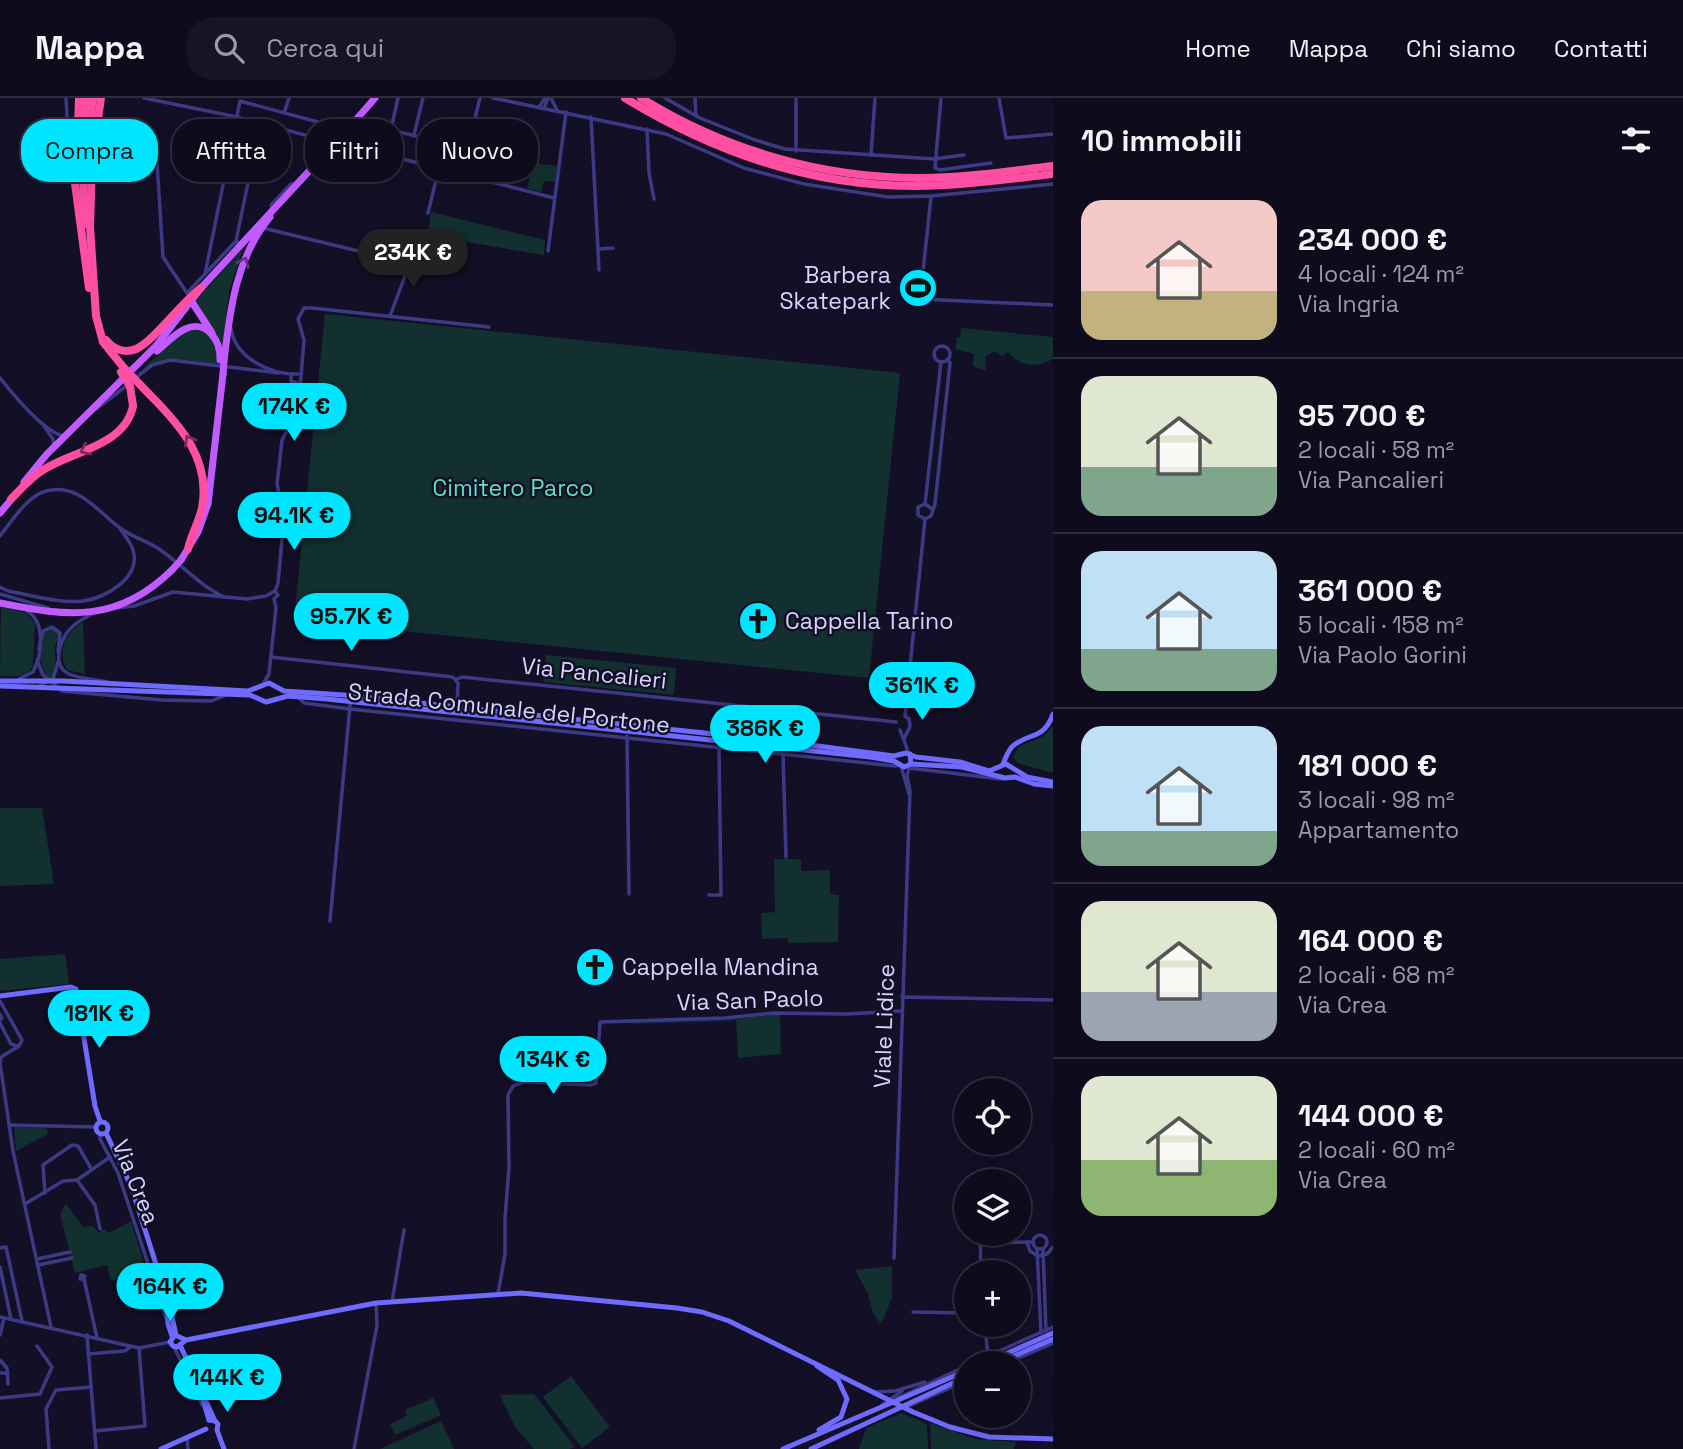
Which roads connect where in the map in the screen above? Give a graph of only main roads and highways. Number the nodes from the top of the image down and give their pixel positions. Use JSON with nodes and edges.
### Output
{"nodes":[{"id":1,"x":79,"y":98,"type":"edge"},
{"id":2,"x":86,"y":98,"type":"edge"},
{"id":3,"x":93,"y":98,"type":"edge"},
{"id":4,"x":102,"y":98,"type":"edge"},
{"id":5,"x":375,"y":98,"type":"edge"},
{"id":6,"x":381,"y":98,"type":"edge"},
{"id":7,"x":625,"y":98,"type":"edge"},
{"id":8,"x":641,"y":98,"type":"edge"},
{"id":9,"x":358,"y":119,"type":"edge"},
{"id":10,"x":363,"y":119,"type":"edge"},
{"id":11,"x":1053,"y":166,"type":"edge"},
{"id":12,"x":305,"y":174,"type":"edge"},
{"id":13,"x":1053,"y":174,"type":"edge"},
{"id":14,"x":305,"y":180,"type":"edge"},
{"id":15,"x":75,"y":182,"type":"edge"},
{"id":16,"x":80,"y":222,"type":"junction"},
{"id":17,"x":90,"y":227,"type":"junction"},
{"id":18,"x":85,"y":247,"type":"junction"},
{"id":19,"x":93,"y":268,"type":"junction"},
{"id":20,"x":201,"y":288,"type":"joint"},
{"id":21,"x":189,"y":297,"type":"junction"},
{"id":22,"x":213,"y":333,"type":"junction"},
{"id":23,"x":222,"y":360,"type":"junction"},
{"id":24,"x":137,"y":367,"type":"junction"},
{"id":25,"x":122,"y":370,"type":"junction"},
{"id":26,"x":11,"y":499,"type":"junction"},
{"id":27,"x":0,"y":513,"type":"edge"},
{"id":28,"x":188,"y":549,"type":"junction"},
{"id":29,"x":0,"y":602,"type":"edge"},
{"id":30,"x":41,"y":610,"type":"junction"}],
"edges":[{"from":1,"to":16,"type":"highway"},
{"from":2,"to":18,"type":"highway"},
{"from":3,"to":17,"type":"highway"},
{"from":4,"to":17,"type":"highway"},
{"from":5,"to":9,"type":"main road"},
{"from":6,"to":10,"type":"main road"},
{"from":7,"to":13,"type":"highway"},
{"from":8,"to":11,"type":"highway"},
{"from":12,"to":20,"type":"main road"},
{"from":23,"to":14,"type":"main road","one_way":true},
{"from":15,"to":16,"type":"highway"},
{"from":16,"to":18,"type":"highway"},
{"from":17,"to":19,"type":"highway"},
{"from":18,"to":25,"type":"highway"},
{"from":19,"to":21,"type":"highway"},
{"from":19,"to":25,"type":"highway"},
{"from":20,"to":21,"type":"highway"},
{"from":21,"to":22,"type":"main road"},
{"from":21,"to":24,"type":"main road"},
{"from":22,"to":23,"type":"main road"},
{"from":22,"to":24,"type":"main road"},
{"from":23,"to":28,"type":"main road","bridge":true},
{"from":24,"to":26,"type":"main road"},
{"from":25,"to":26,"type":"highway","one_way":true,"bridge":true},
{"from":28,"to":25,"type":"highway","one_way":true,"bridge":true},
{"from":26,"to":27,"type":"main road"},
{"from":28,"to":30,"type":"main road","bridge":true},
{"from":29,"to":30,"type":"main road"},
{"from":29,"to":30,"type":"main road"}]}
